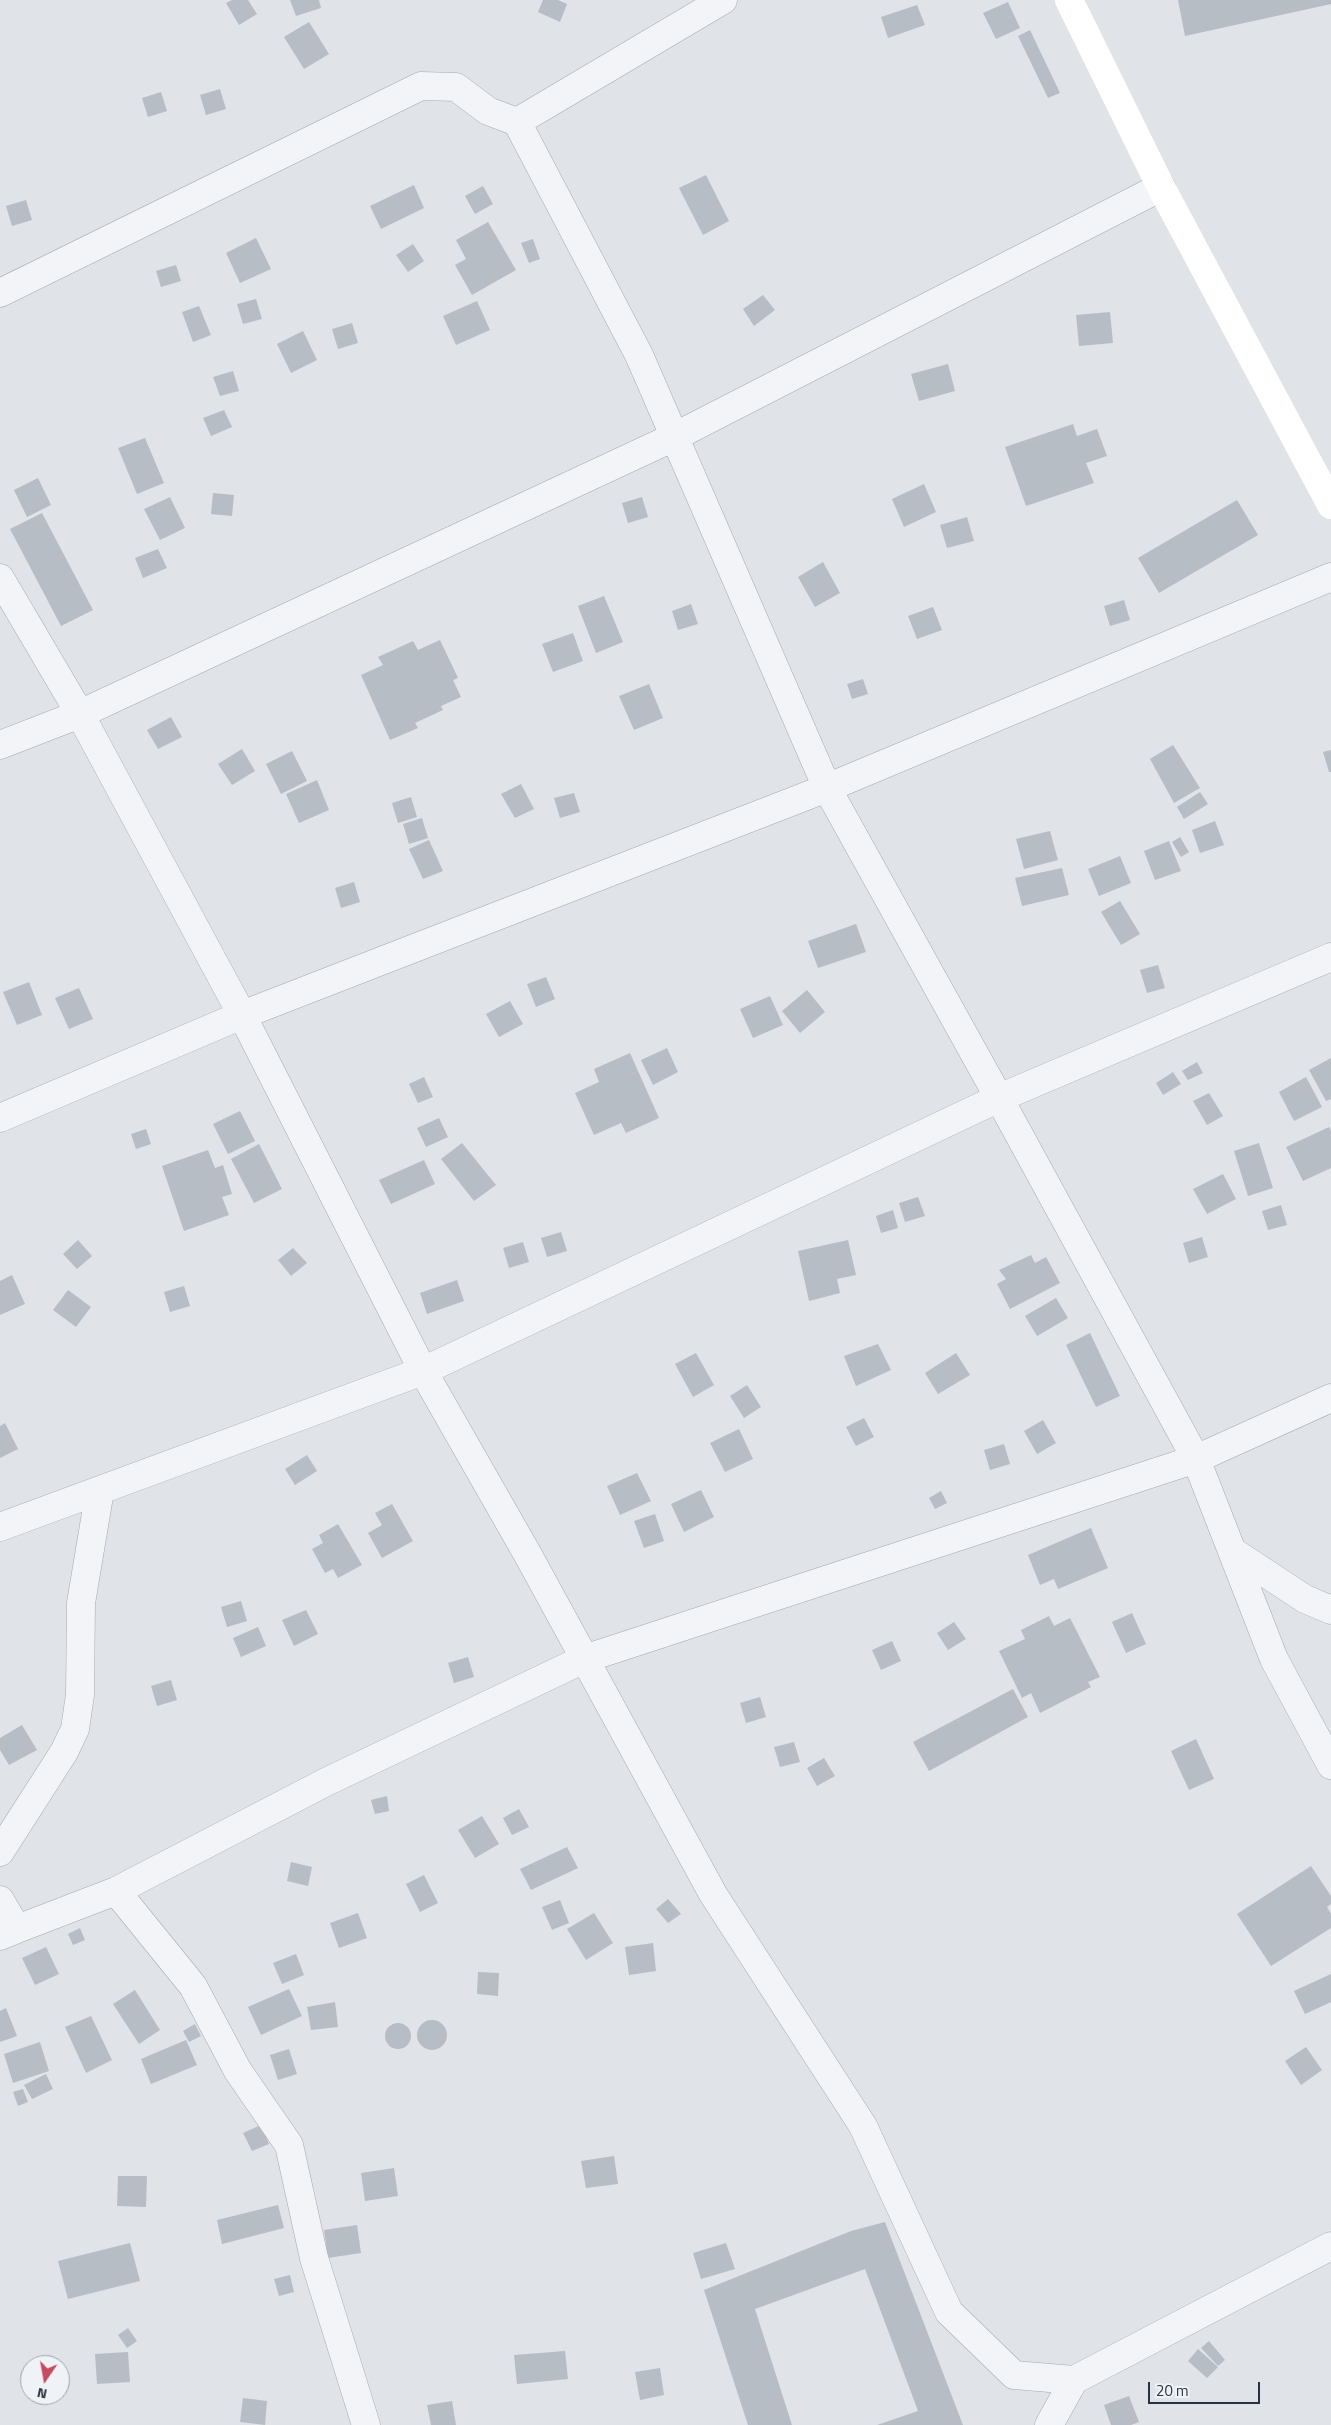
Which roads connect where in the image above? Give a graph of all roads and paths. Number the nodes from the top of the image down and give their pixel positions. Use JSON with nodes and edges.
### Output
{"nodes":[{"id":1,"x":723,"y":0,"type":"edge"},
{"id":2,"x":1069,"y":0,"type":"edge"},
{"id":3,"x":517,"y":122,"type":"junction"},
{"id":4,"x":1161,"y":187,"type":"junction"},
{"id":5,"x":0,"y":293,"type":"edge"},
{"id":6,"x":674,"y":437,"type":"junction"},
{"id":7,"x":1331,"y":505,"type":"edge"},
{"id":8,"x":1331,"y":577,"type":"edge"},
{"id":9,"x":0,"y":578,"type":"edge"},
{"id":10,"x":80,"y":714,"type":"junction"},
{"id":11,"x":0,"y":744,"type":"edge"},
{"id":12,"x":827,"y":788,"type":"junction"},
{"id":13,"x":1331,"y":957,"type":"edge"},
{"id":14,"x":242,"y":1014,"type":"junction"},
{"id":15,"x":999,"y":1098,"type":"junction"},
{"id":16,"x":0,"y":1118,"type":"edge"},
{"id":17,"x":423,"y":1372,"type":"junction"},
{"id":18,"x":1331,"y":1398,"type":"edge"},
{"id":19,"x":1196,"y":1459,"type":"junction"},
{"id":20,"x":100,"y":1490,"type":"junction"},
{"id":21,"x":0,"y":1527,"type":"edge"},
{"id":22,"x":1232,"y":1551,"type":"junction"},
{"id":23,"x":1331,"y":1610,"type":"edge"},
{"id":24,"x":584,"y":1659,"type":"junction"},
{"id":25,"x":1331,"y":1765,"type":"edge"},
{"id":26,"x":0,"y":1852,"type":"edge"},
{"id":27,"x":116,"y":1891,"type":"junction"},
{"id":28,"x":0,"y":1900,"type":"edge"},
{"id":29,"x":8,"y":1932,"type":"edge"},
{"id":30,"x":1331,"y":2246,"type":"edge"},
{"id":31,"x":1074,"y":2380,"type":"junction"},
{"id":32,"x":366,"y":2425,"type":"edge"},
{"id":33,"x":1049,"y":2425,"type":"edge"}],
"edges":[{"from":1,"to":3,"type":"street"},
{"from":2,"to":4,"type":"street"},
{"from":3,"to":5,"type":"street"},
{"from":3,"to":6,"type":"street"},
{"from":4,"to":6,"type":"street"},
{"from":4,"to":7,"type":"street"},
{"from":6,"to":10,"type":"street"},
{"from":6,"to":12,"type":"street"},
{"from":8,"to":12,"type":"street"},
{"from":9,"to":10,"type":"street"},
{"from":10,"to":11,"type":"street"},
{"from":10,"to":14,"type":"street"},
{"from":12,"to":14,"type":"street"},
{"from":12,"to":15,"type":"street"},
{"from":13,"to":15,"type":"street"},
{"from":14,"to":16,"type":"street"},
{"from":14,"to":17,"type":"street"},
{"from":15,"to":17,"type":"street"},
{"from":15,"to":19,"type":"street"},
{"from":17,"to":20,"type":"street"},
{"from":17,"to":24,"type":"street"},
{"from":18,"to":19,"type":"street"},
{"from":19,"to":22,"type":"street"},
{"from":19,"to":24,"type":"street"},
{"from":20,"to":21,"type":"street"},
{"from":20,"to":26,"type":"street"},
{"from":22,"to":23,"type":"street"},
{"from":22,"to":25,"type":"street"},
{"from":24,"to":27,"type":"street"},
{"from":24,"to":31,"type":"street"},
{"from":27,"to":29,"type":"street"},
{"from":27,"to":32,"type":"street"},
{"from":28,"to":29,"type":"street"},
{"from":30,"to":31,"type":"street"},
{"from":31,"to":33,"type":"street"}]}
